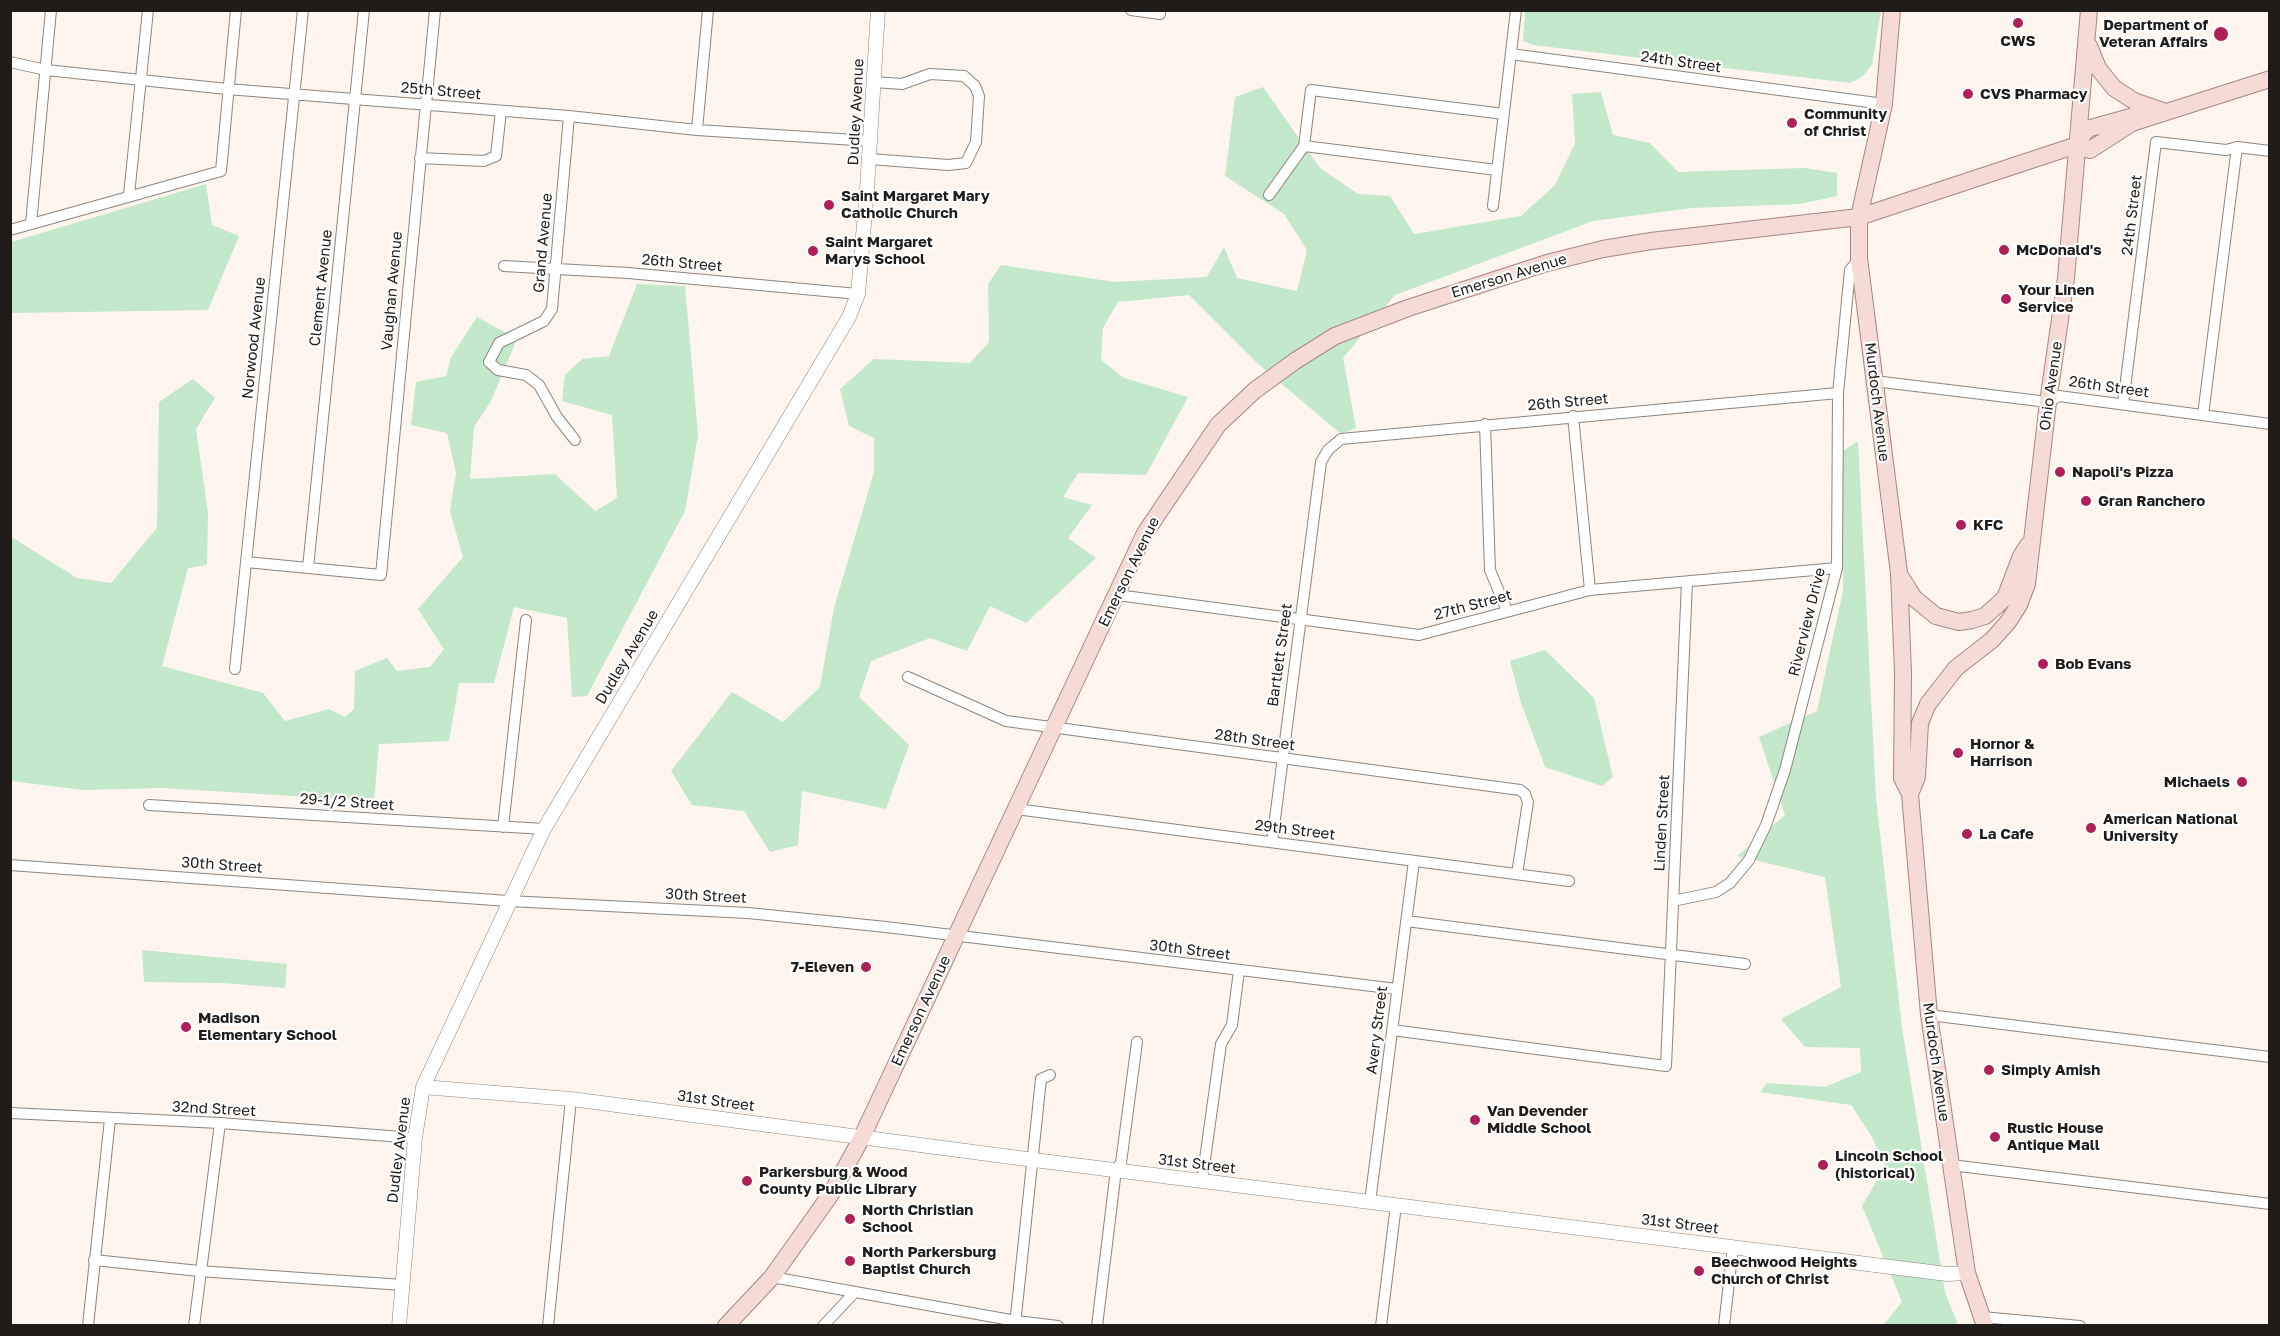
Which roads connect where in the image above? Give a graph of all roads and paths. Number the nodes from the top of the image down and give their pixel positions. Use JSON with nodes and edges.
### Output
{"nodes":[{"id":1,"x":51,"y":10,"type":"edge"},
{"id":2,"x":148,"y":10,"type":"edge"},
{"id":3,"x":236,"y":10,"type":"edge"},
{"id":4,"x":303,"y":10,"type":"edge"},
{"id":5,"x":364,"y":10,"type":"edge"},
{"id":6,"x":435,"y":10,"type":"edge"},
{"id":7,"x":708,"y":10,"type":"edge"},
{"id":8,"x":878,"y":10,"type":"edge"},
{"id":9,"x":1131,"y":10,"type":"edge"},
{"id":10,"x":1160,"y":10,"type":"edge"},
{"id":11,"x":1516,"y":10,"type":"edge"},
{"id":12,"x":1893,"y":10,"type":"edge"},
{"id":13,"x":2089,"y":10,"type":"edge"},
{"id":14,"x":2087,"y":42,"type":"junction"},
{"id":15,"x":1511,"y":54,"type":"junction"},
{"id":16,"x":10,"y":62,"type":"edge"},
{"id":17,"x":46,"y":70,"type":"junction"},
{"id":18,"x":2270,"y":79,"type":"edge"},
{"id":19,"x":140,"y":80,"type":"junction"},
{"id":20,"x":874,"y":82,"type":"junction"},
{"id":21,"x":227,"y":89,"type":"junction"},
{"id":22,"x":295,"y":93,"type":"junction"},
{"id":23,"x":355,"y":99,"type":"junction"},
{"id":24,"x":1884,"y":104,"type":"junction"},
{"id":25,"x":425,"y":106,"type":"junction"},
{"id":26,"x":501,"y":111,"type":"junction"},
{"id":27,"x":2163,"y":111,"type":"junction"},
{"id":28,"x":1504,"y":114,"type":"junction"},
{"id":29,"x":569,"y":116,"type":"junction"},
{"id":30,"x":697,"y":130,"type":"junction"},
{"id":31,"x":871,"y":141,"type":"junction"},
{"id":32,"x":2077,"y":145,"type":"junction"},
{"id":33,"x":1304,"y":146,"type":"junction"},
{"id":34,"x":2237,"y":147,"type":"junction"},
{"id":35,"x":2270,"y":151,"type":"edge"},
{"id":36,"x":420,"y":158,"type":"junction"},
{"id":37,"x":870,"y":159,"type":"junction"},
{"id":38,"x":1497,"y":170,"type":"junction"},
{"id":39,"x":129,"y":195,"type":"junction"},
{"id":40,"x":1269,"y":195,"type":"dead end"},
{"id":41,"x":1493,"y":206,"type":"dead end"},
{"id":42,"x":1859,"y":217,"type":"junction"},
{"id":43,"x":31,"y":224,"type":"junction"},
{"id":44,"x":10,"y":230,"type":"edge"},
{"id":45,"x":1859,"y":258,"type":"junction"},
{"id":46,"x":504,"y":266,"type":"dead end"},
{"id":47,"x":556,"y":270,"type":"junction"},
{"id":48,"x":858,"y":294,"type":"junction"},
{"id":49,"x":1874,"y":381,"type":"junction"},
{"id":50,"x":1838,"y":393,"type":"junction"},
{"id":51,"x":2040,"y":401,"type":"junction"},
{"id":52,"x":2123,"y":404,"type":"junction"},
{"id":53,"x":2203,"y":415,"type":"junction"},
{"id":54,"x":1574,"y":416,"type":"junction"},
{"id":55,"x":1485,"y":424,"type":"junction"},
{"id":56,"x":2270,"y":424,"type":"edge"},
{"id":57,"x":576,"y":440,"type":"dead end"},
{"id":58,"x":1320,"y":472,"type":"joint"},
{"id":59,"x":2033,"y":537,"type":"junction"},
{"id":60,"x":246,"y":562,"type":"junction"},
{"id":61,"x":308,"y":568,"type":"junction"},
{"id":62,"x":1837,"y":568,"type":"junction"},
{"id":63,"x":1899,"y":573,"type":"junction"},
{"id":64,"x":1687,"y":582,"type":"junction"},
{"id":65,"x":1590,"y":590,"type":"junction"},
{"id":66,"x":1117,"y":595,"type":"junction"},
{"id":67,"x":1507,"y":611,"type":"junction"},
{"id":68,"x":1300,"y":619,"type":"junction"},
{"id":69,"x":526,"y":620,"type":"dead end"},
{"id":70,"x":235,"y":669,"type":"dead end"},
{"id":71,"x":1903,"y":673,"type":"junction"},
{"id":72,"x":908,"y":677,"type":"dead end"},
{"id":73,"x":1928,"y":704,"type":"junction"},
{"id":74,"x":1920,"y":723,"type":"joint"},
{"id":75,"x":1055,"y":727,"type":"junction"},
{"id":76,"x":1281,"y":759,"type":"junction"},
{"id":77,"x":1910,"y":794,"type":"junction"},
{"id":78,"x":149,"y":805,"type":"dead end"},
{"id":79,"x":1016,"y":809,"type":"junction"},
{"id":80,"x":502,"y":827,"type":"junction"},
{"id":81,"x":543,"y":829,"type":"junction"},
{"id":82,"x":1272,"y":842,"type":"junction"},
{"id":83,"x":1414,"y":861,"type":"junction"},
{"id":84,"x":10,"y":865,"type":"edge"},
{"id":85,"x":1517,"y":874,"type":"junction"},
{"id":86,"x":1569,"y":881,"type":"dead end"},
{"id":87,"x":508,"y":901,"type":"junction"},
{"id":88,"x":1673,"y":901,"type":"junction"},
{"id":89,"x":1406,"y":921,"type":"junction"},
{"id":90,"x":956,"y":938,"type":"junction"},
{"id":91,"x":1671,"y":954,"type":"junction"},
{"id":92,"x":1745,"y":963,"type":"dead end"},
{"id":93,"x":1239,"y":971,"type":"junction"},
{"id":94,"x":1398,"y":990,"type":"junction"},
{"id":95,"x":1929,"y":1015,"type":"junction"},
{"id":96,"x":1392,"y":1030,"type":"junction"},
{"id":97,"x":1137,"y":1042,"type":"dead end"},
{"id":98,"x":2270,"y":1058,"type":"edge"},
{"id":99,"x":1050,"y":1075,"type":"dead end"},
{"id":100,"x":423,"y":1087,"type":"junction"},
{"id":101,"x":571,"y":1099,"type":"junction"},
{"id":102,"x":10,"y":1113,"type":"edge"},
{"id":103,"x":110,"y":1119,"type":"junction"},
{"id":104,"x":220,"y":1123,"type":"junction"},
{"id":105,"x":416,"y":1138,"type":"junction"},
{"id":106,"x":861,"y":1139,"type":"junction"},
{"id":107,"x":1034,"y":1160,"type":"junction"},
{"id":108,"x":1951,"y":1165,"type":"junction"},
{"id":109,"x":1116,"y":1170,"type":"junction"},
{"id":110,"x":1202,"y":1181,"type":"junction"},
{"id":111,"x":1370,"y":1202,"type":"junction"},
{"id":112,"x":2270,"y":1204,"type":"edge"},
{"id":113,"x":1396,"y":1205,"type":"junction"},
{"id":114,"x":1733,"y":1247,"type":"junction"},
{"id":115,"x":94,"y":1260,"type":"junction"},
{"id":116,"x":199,"y":1271,"type":"junction"},
{"id":117,"x":1967,"y":1273,"type":"junction"},
{"id":118,"x":772,"y":1277,"type":"junction"},
{"id":119,"x":403,"y":1285,"type":"junction"},
{"id":120,"x":855,"y":1292,"type":"junction"},
{"id":121,"x":1984,"y":1321,"type":"edge"},
{"id":122,"x":1016,"y":1323,"type":"edge"},
{"id":123,"x":88,"y":1326,"type":"edge"},
{"id":124,"x":194,"y":1326,"type":"edge"},
{"id":125,"x":399,"y":1326,"type":"edge"},
{"id":126,"x":548,"y":1326,"type":"edge"},
{"id":127,"x":726,"y":1326,"type":"edge"},
{"id":128,"x":824,"y":1326,"type":"edge"},
{"id":129,"x":1058,"y":1326,"type":"edge"},
{"id":130,"x":1097,"y":1326,"type":"edge"},
{"id":131,"x":1381,"y":1326,"type":"edge"},
{"id":132,"x":1724,"y":1326,"type":"edge"},
{"id":133,"x":2080,"y":1326,"type":"edge"}],
"edges":[{"from":1,"to":17,"type":"street"},
{"from":2,"to":19,"type":"street"},
{"from":3,"to":21,"type":"street"},
{"from":4,"to":22,"type":"street","name":"Norwood Avenue"},
{"from":5,"to":23,"type":"street","name":"Clement Avenue"},
{"from":6,"to":25,"type":"street","name":"Vaughan Avenue"},
{"from":7,"to":30,"type":"street"},
{"from":8,"to":20,"type":"street","name":"Dudley Avenue"},
{"from":9,"to":10,"type":"street"},
{"from":11,"to":15,"type":"street"},
{"from":12,"to":24,"type":"main road","name":"Murdoch Avenue"},
{"from":13,"to":14,"type":"main road","name":"Ohio Avenue"},
{"from":14,"to":27,"type":"main road"},
{"from":14,"to":32,"type":"main road","name":"Ohio Avenue"},
{"from":15,"to":24,"type":"street","name":"24th Street"},
{"from":15,"to":28,"type":"street"},
{"from":16,"to":17,"type":"street","name":"25th Street"},
{"from":17,"to":19,"type":"street","name":"25th Street"},
{"from":17,"to":43,"type":"street"},
{"from":18,"to":27,"type":"main road"},
{"from":19,"to":21,"type":"street","name":"25th Street"},
{"from":19,"to":39,"type":"street"},
{"from":20,"to":31,"type":"street","name":"Dudley Avenue"},
{"from":20,"to":37,"type":"street"},
{"from":21,"to":22,"type":"street","name":"25th Street"},
{"from":21,"to":39,"type":"street"},
{"from":22,"to":23,"type":"street","name":"25th Street"},
{"from":22,"to":60,"type":"street","name":"Norwood Avenue"},
{"from":23,"to":25,"type":"street","name":"25th Street"},
{"from":23,"to":61,"type":"street","name":"Clement Avenue"},
{"from":24,"to":42,"type":"main road","name":"Murdoch Avenue"},
{"from":25,"to":26,"type":"street","name":"25th Street"},
{"from":25,"to":36,"type":"street","name":"Vaughan Avenue"},
{"from":26,"to":29,"type":"street","name":"25th Street"},
{"from":26,"to":36,"type":"street"},
{"from":27,"to":32,"type":"main road"},
{"from":28,"to":33,"type":"street"},
{"from":28,"to":38,"type":"street"},
{"from":29,"to":30,"type":"street","name":"25th Street"},
{"from":29,"to":47,"type":"street","name":"Grand Avenue"},
{"from":30,"to":31,"type":"street","name":"25th Street"},
{"from":31,"to":37,"type":"street","name":"Dudley Avenue"},
{"from":32,"to":42,"type":"main road","name":"Emerson Avenue"},
{"from":32,"to":51,"type":"main road","name":"Ohio Avenue"},
{"from":33,"to":38,"type":"street"},
{"from":33,"to":40,"type":"street"},
{"from":34,"to":35,"type":"street","name":"24th Street"},
{"from":34,"to":52,"type":"street","name":"24th Street"},
{"from":34,"to":53,"type":"street"},
{"from":36,"to":61,"type":"street","name":"Vaughan Avenue"},
{"from":37,"to":48,"type":"street","name":"Dudley Avenue"},
{"from":38,"to":41,"type":"street"},
{"from":39,"to":43,"type":"street"},
{"from":42,"to":45,"type":"main road","name":"Murdoch Avenue"},
{"from":42,"to":66,"type":"main road","name":"Emerson Avenue"},
{"from":43,"to":44,"type":"street"},
{"from":45,"to":49,"type":"main road","name":"Murdoch Avenue"},
{"from":45,"to":50,"type":"street","name":"Riverview Drive"},
{"from":46,"to":47,"type":"street","name":"26th Street"},
{"from":47,"to":48,"type":"street","name":"26th Street"},
{"from":47,"to":57,"type":"street","name":"Grand Avenue"},
{"from":48,"to":81,"type":"street","name":"Dudley Avenue"},
{"from":49,"to":51,"type":"street","name":"26th Street"},
{"from":49,"to":63,"type":"main road","name":"Murdoch Avenue"},
{"from":50,"to":54,"type":"street","name":"26th Street"},
{"from":50,"to":62,"type":"street","name":"Riverview Drive"},
{"from":51,"to":52,"type":"street","name":"26th Street"},
{"from":51,"to":59,"type":"main road","name":"Ohio Avenue"},
{"from":52,"to":53,"type":"street","name":"26th Street"},
{"from":53,"to":56,"type":"street","name":"26th Street"},
{"from":54,"to":55,"type":"street","name":"26th Street"},
{"from":54,"to":65,"type":"street"},
{"from":55,"to":58,"type":"street","name":"26th Street"},
{"from":55,"to":67,"type":"street"},
{"from":58,"to":68,"type":"street","name":"Bartlett Street"},
{"from":59,"to":63,"type":"main road"},
{"from":59,"to":73,"type":"main road","name":"Ohio Avenue"},
{"from":60,"to":61,"type":"street"},
{"from":60,"to":70,"type":"street","name":"Norwood Avenue"},
{"from":62,"to":64,"type":"street","name":"27th Street"},
{"from":62,"to":88,"type":"street","name":"Riverview Drive"},
{"from":63,"to":71,"type":"main road","name":"Murdoch Avenue"},
{"from":64,"to":65,"type":"street","name":"27th Street"},
{"from":64,"to":88,"type":"street","name":"Linden Street"},
{"from":65,"to":67,"type":"street","name":"27th Street"},
{"from":66,"to":68,"type":"street","name":"27th Street"},
{"from":66,"to":75,"type":"main road","name":"Emerson Avenue"},
{"from":67,"to":68,"type":"street","name":"27th Street"},
{"from":68,"to":76,"type":"street","name":"Bartlett Street"},
{"from":69,"to":80,"type":"street"},
{"from":71,"to":73,"type":"main road"},
{"from":71,"to":77,"type":"main road","name":"Murdoch Avenue"},
{"from":72,"to":75,"type":"street","name":"28th Street"},
{"from":73,"to":74,"type":"main road","name":"Ohio Avenue"},
{"from":74,"to":77,"type":"main road","name":"Murdoch Avenue"},
{"from":75,"to":76,"type":"street","name":"28th Street"},
{"from":75,"to":79,"type":"main road","name":"Emerson Avenue"},
{"from":76,"to":82,"type":"street","name":"Bartlett Street"},
{"from":76,"to":85,"type":"street","name":"28th Street"},
{"from":77,"to":95,"type":"main road","name":"Murdoch Avenue"},
{"from":78,"to":80,"type":"street","name":"29-1/2 Street"},
{"from":79,"to":82,"type":"street","name":"29th Street"},
{"from":79,"to":90,"type":"main road","name":"Emerson Avenue"},
{"from":80,"to":81,"type":"street","name":"29-1/2 Street"},
{"from":81,"to":87,"type":"street","name":"Dudley Avenue"},
{"from":82,"to":83,"type":"street","name":"29th Street"},
{"from":83,"to":85,"type":"street","name":"29th Street"},
{"from":83,"to":89,"type":"street","name":"Avery Street"},
{"from":84,"to":87,"type":"street","name":"30th Street"},
{"from":85,"to":86,"type":"street","name":"29th Street"},
{"from":87,"to":90,"type":"street","name":"30th Street"},
{"from":87,"to":100,"type":"street","name":"Dudley Avenue"},
{"from":88,"to":91,"type":"street","name":"Linden Street"},
{"from":89,"to":91,"type":"street"},
{"from":89,"to":94,"type":"street","name":"Avery Street"},
{"from":90,"to":93,"type":"street","name":"30th Street"},
{"from":90,"to":106,"type":"main road","name":"Emerson Avenue"},
{"from":91,"to":92,"type":"street"},
{"from":91,"to":96,"type":"street","name":"Linden Street"},
{"from":93,"to":94,"type":"street","name":"30th Street"},
{"from":93,"to":110,"type":"street"},
{"from":94,"to":96,"type":"street","name":"Avery Street"},
{"from":95,"to":98,"type":"street"},
{"from":95,"to":108,"type":"main road","name":"Murdoch Avenue"},
{"from":96,"to":111,"type":"street","name":"Avery Street"},
{"from":97,"to":109,"type":"street"},
{"from":99,"to":107,"type":"street"},
{"from":100,"to":101,"type":"street","name":"31st Street"},
{"from":100,"to":105,"type":"street","name":"Dudley Avenue"},
{"from":101,"to":106,"type":"street","name":"31st Street"},
{"from":101,"to":126,"type":"street"},
{"from":102,"to":103,"type":"street","name":"32nd Street"},
{"from":103,"to":104,"type":"street","name":"32nd Street"},
{"from":103,"to":115,"type":"street"},
{"from":104,"to":105,"type":"street","name":"32nd Street"},
{"from":104,"to":116,"type":"street"},
{"from":105,"to":119,"type":"street","name":"Dudley Avenue"},
{"from":106,"to":107,"type":"street","name":"31st Street"},
{"from":106,"to":118,"type":"main road","name":"Emerson Avenue"},
{"from":107,"to":109,"type":"street","name":"31st Street"},
{"from":107,"to":122,"type":"street"},
{"from":108,"to":112,"type":"street"},
{"from":108,"to":117,"type":"main road","name":"Murdoch Avenue"},
{"from":109,"to":110,"type":"street","name":"31st Street"},
{"from":109,"to":130,"type":"street"},
{"from":110,"to":111,"type":"street","name":"31st Street"},
{"from":111,"to":113,"type":"street","name":"31st Street"},
{"from":113,"to":114,"type":"street","name":"31st Street"},
{"from":113,"to":131,"type":"street"},
{"from":114,"to":117,"type":"street","name":"31st Street"},
{"from":114,"to":132,"type":"street"},
{"from":115,"to":116,"type":"street"},
{"from":115,"to":123,"type":"street"},
{"from":116,"to":119,"type":"street"},
{"from":116,"to":124,"type":"street"},
{"from":117,"to":121,"type":"main road","name":"Murdoch Avenue"},
{"from":118,"to":120,"type":"street"},
{"from":118,"to":127,"type":"main road","name":"Emerson Avenue"},
{"from":119,"to":125,"type":"street","name":"Dudley Avenue"},
{"from":120,"to":122,"type":"street"},
{"from":120,"to":128,"type":"street"},
{"from":121,"to":133,"type":"street"},
{"from":122,"to":129,"type":"street"}]}
